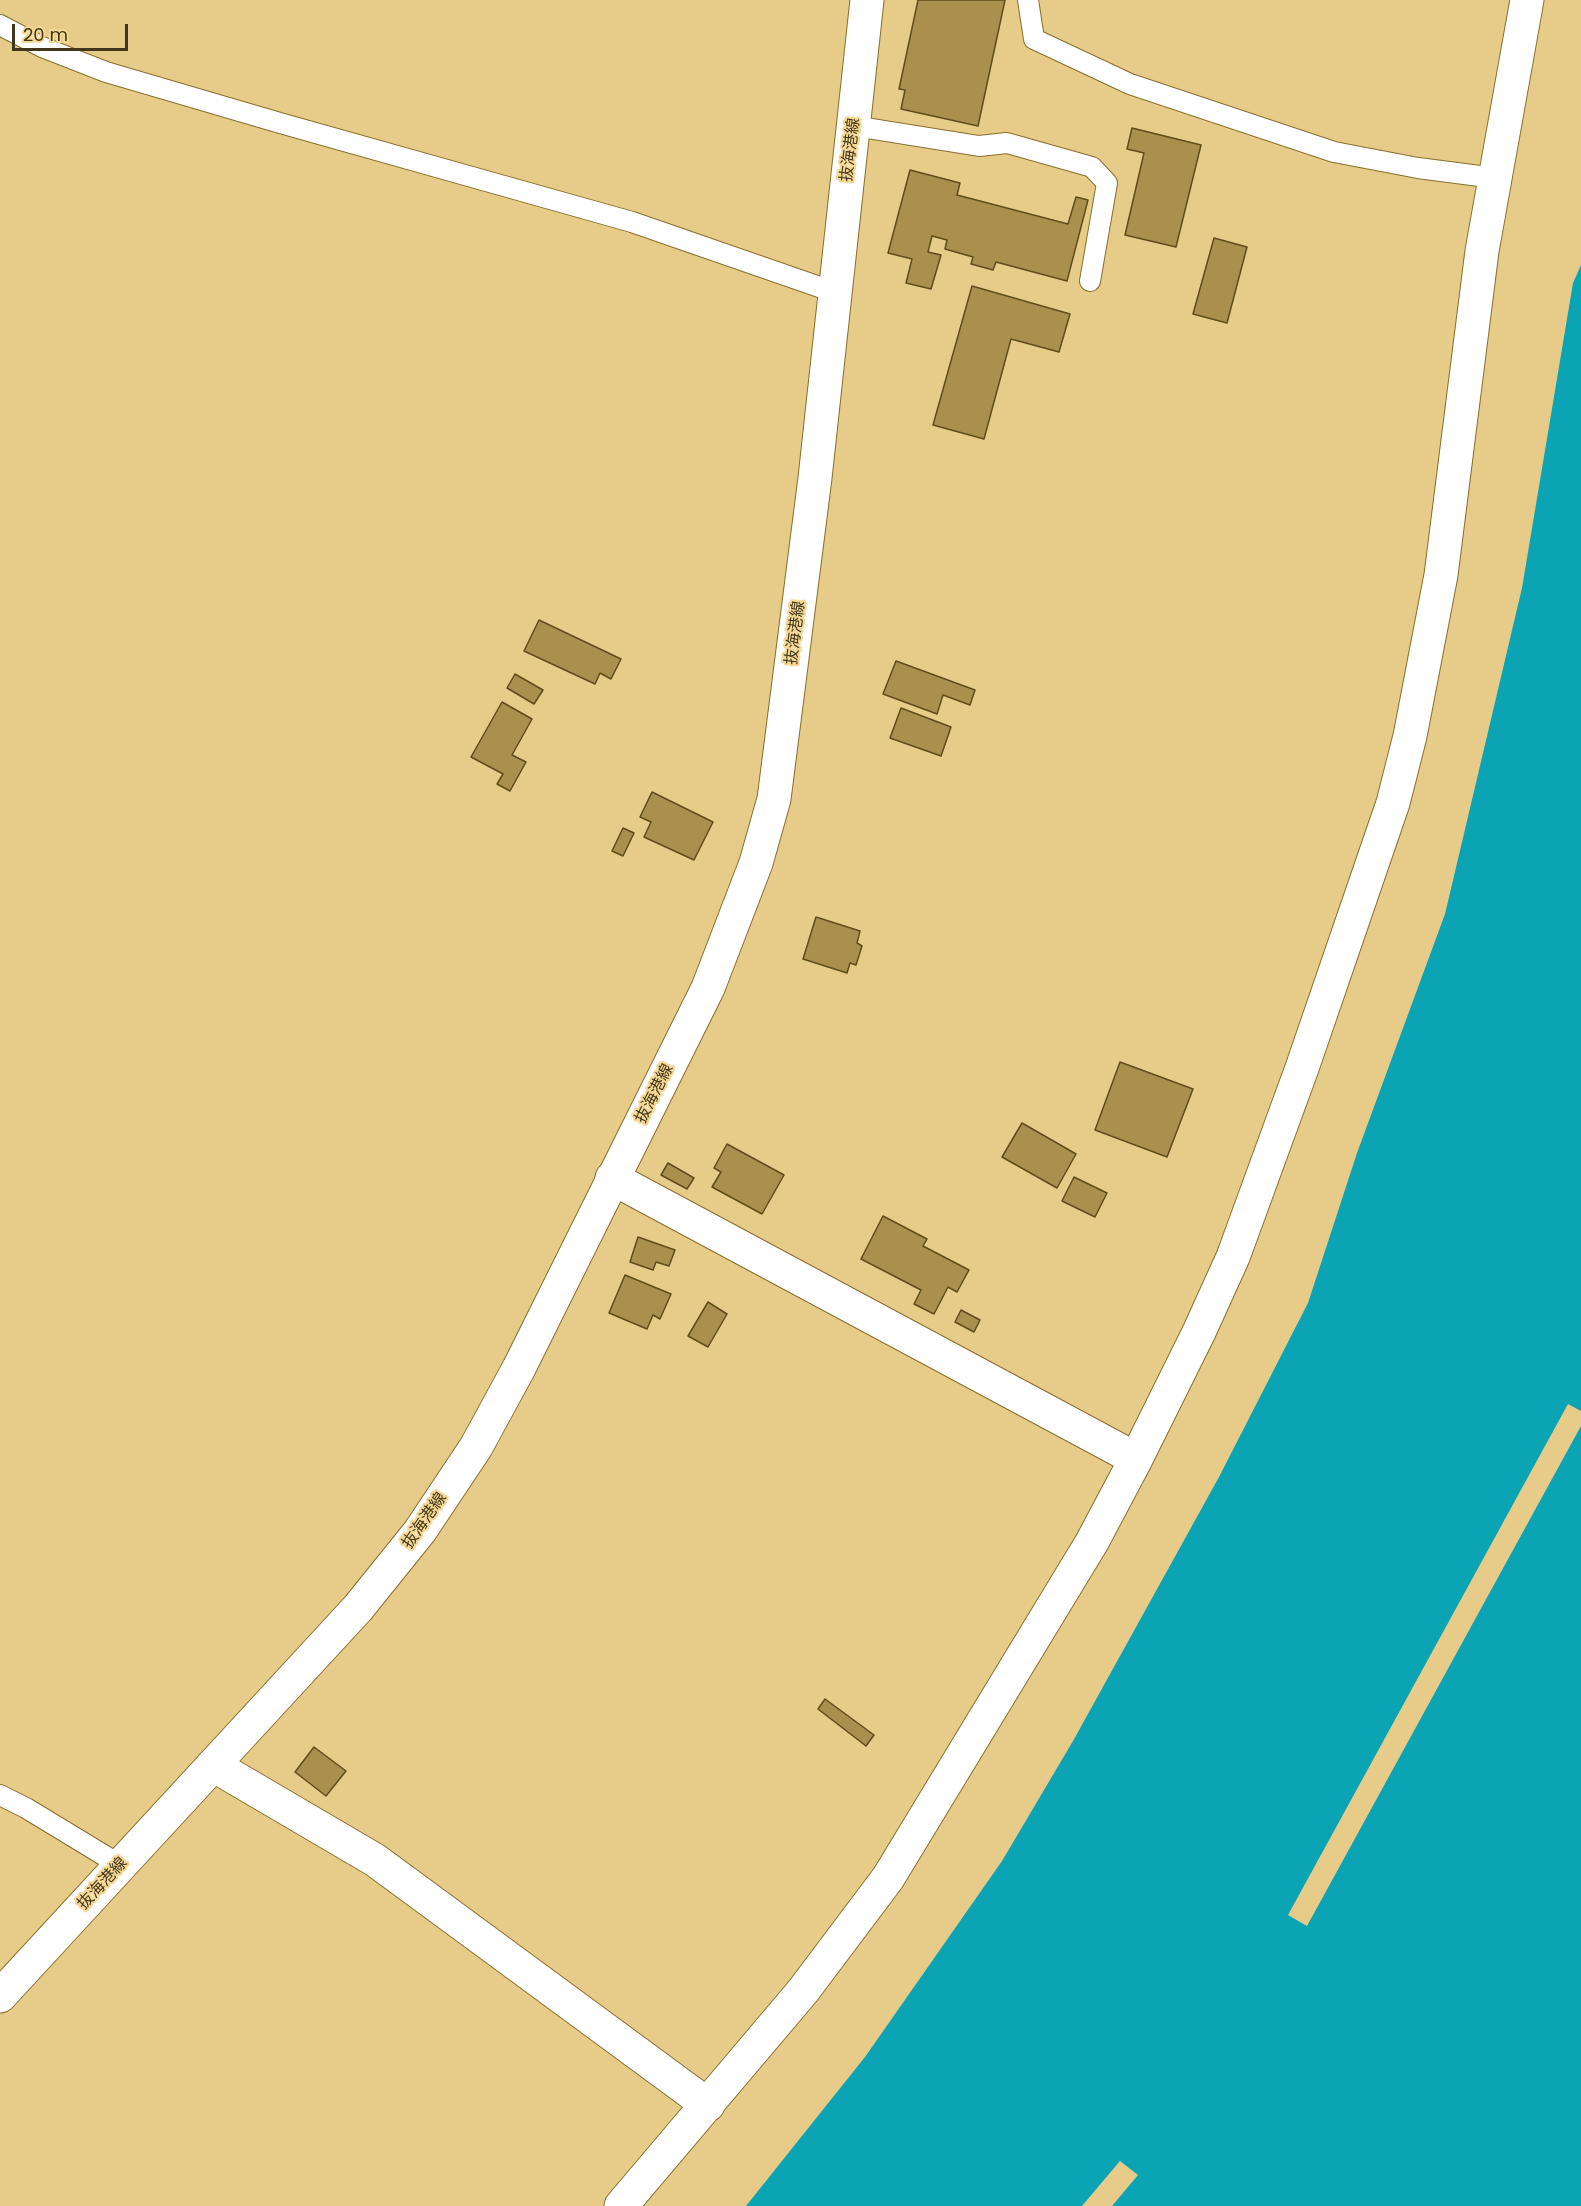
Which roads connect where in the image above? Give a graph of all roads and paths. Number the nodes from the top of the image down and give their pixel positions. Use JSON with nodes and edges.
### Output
{"nodes":[{"id":1,"x":867,"y":0,"type":"edge"},
{"id":2,"x":1028,"y":0,"type":"edge"},
{"id":3,"x":1527,"y":0,"type":"edge"},
{"id":4,"x":0,"y":25,"type":"edge"},
{"id":5,"x":854,"y":126,"type":"junction"},
{"id":6,"x":1495,"y":178,"type":"junction"},
{"id":7,"x":1090,"y":281,"type":"dead end"},
{"id":8,"x":834,"y":292,"type":"junction"},
{"id":9,"x":612,"y":1178,"type":"junction"},
{"id":10,"x":1136,"y":1459,"type":"junction"},
{"id":11,"x":213,"y":1766,"type":"junction"},
{"id":12,"x":0,"y":1795,"type":"edge"},
{"id":13,"x":120,"y":1865,"type":"junction"},
{"id":14,"x":0,"y":1996,"type":"edge"},
{"id":15,"x":708,"y":2105,"type":"junction"},
{"id":16,"x":621,"y":2206,"type":"edge"}],
"edges":[{"from":1,"to":5,"type":"street","name":"抜海港線"},
{"from":2,"to":6,"type":"lane"},
{"from":3,"to":6,"type":"street"},
{"from":4,"to":8,"type":"lane"},
{"from":5,"to":7,"type":"lane"},
{"from":5,"to":8,"type":"street","name":"抜海港線"},
{"from":6,"to":10,"type":"street"},
{"from":8,"to":9,"type":"street","name":"抜海港線"},
{"from":9,"to":10,"type":"street"},
{"from":9,"to":11,"type":"street","name":"抜海港線"},
{"from":10,"to":15,"type":"street"},
{"from":11,"to":13,"type":"street","name":"抜海港線"},
{"from":11,"to":15,"type":"street"},
{"from":12,"to":13,"type":"lane"},
{"from":13,"to":14,"type":"street","name":"抜海港線"},
{"from":15,"to":16,"type":"street"}]}
